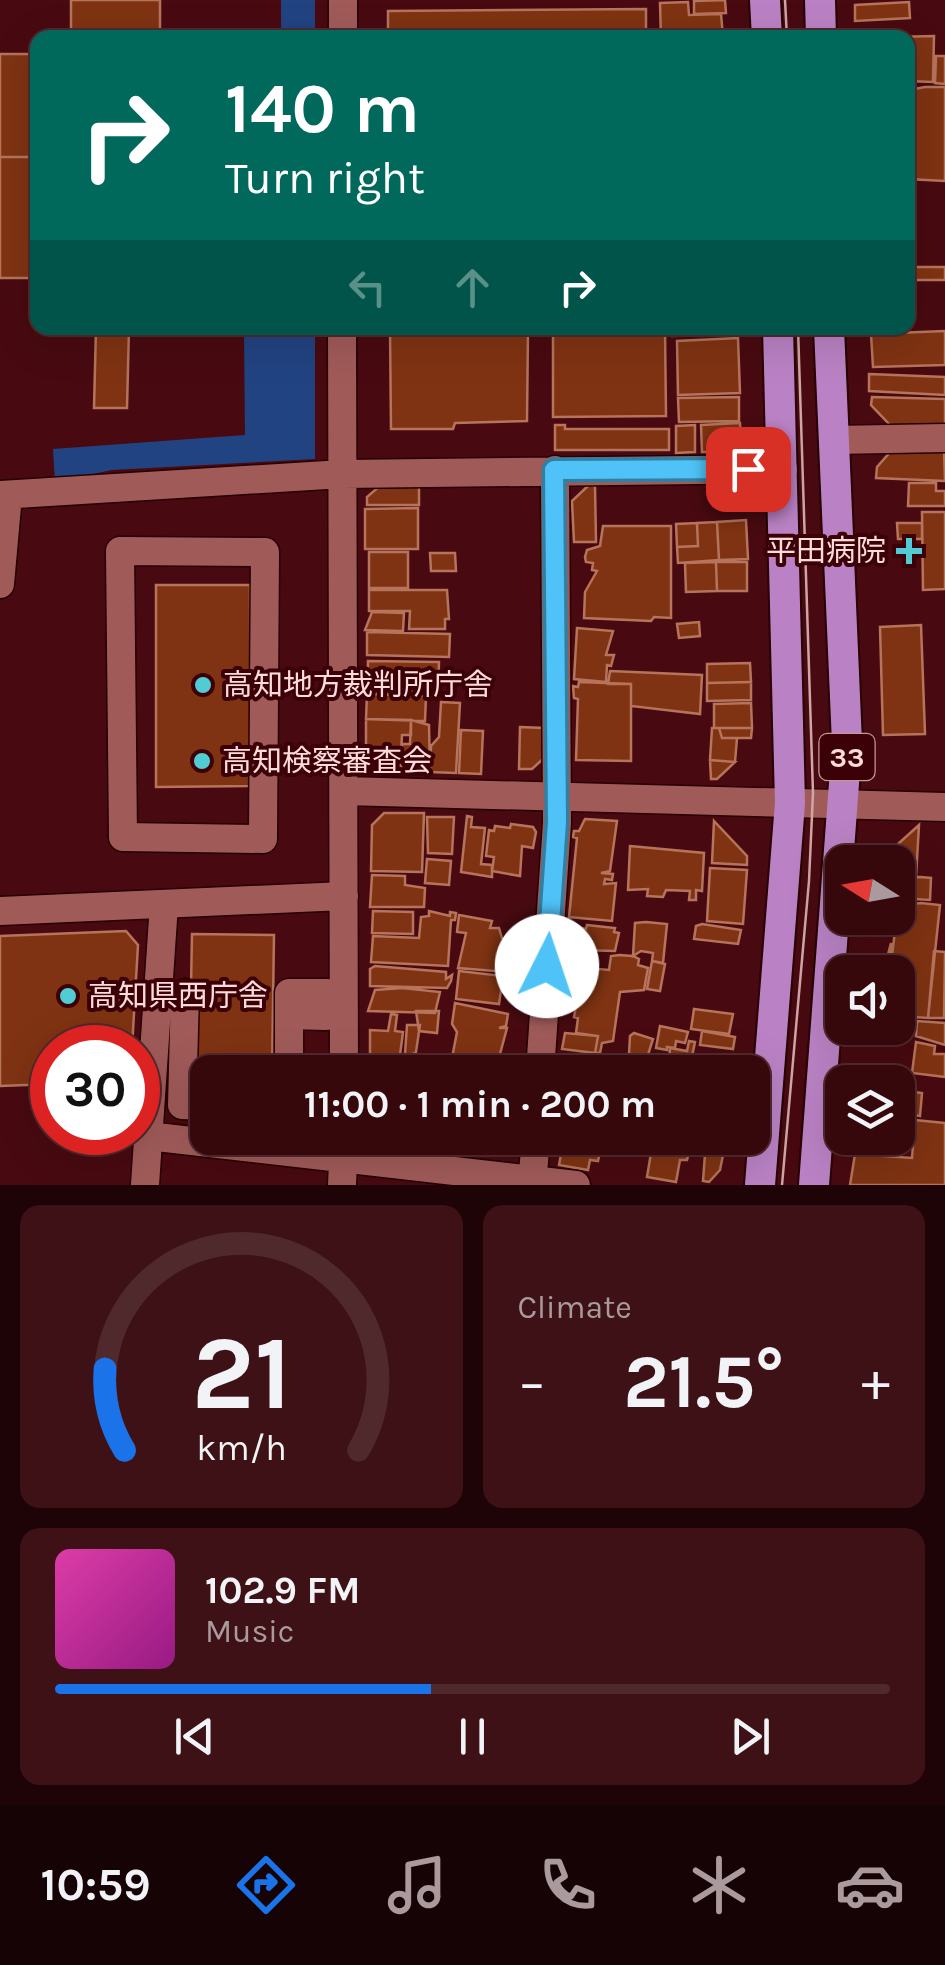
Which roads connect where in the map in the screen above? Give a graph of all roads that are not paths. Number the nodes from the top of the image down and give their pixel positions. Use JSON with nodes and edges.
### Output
{"nodes":[{"id":1,"x":344,"y":0,"type":"edge"},
{"id":2,"x":765,"y":0,"type":"edge"},
{"id":3,"x":820,"y":0,"type":"edge"},
{"id":4,"x":343,"y":30,"type":"edge"},
{"id":5,"x":766,"y":30,"type":"edge"},
{"id":6,"x":821,"y":30,"type":"edge"},
{"id":7,"x":341,"y":335,"type":"edge"},
{"id":8,"x":778,"y":335,"type":"edge"},
{"id":9,"x":829,"y":335,"type":"edge"},
{"id":10,"x":945,"y":438,"type":"edge"},
{"id":11,"x":832,"y":440,"type":"junction"},
{"id":12,"x":783,"y":469,"type":"junction"},
{"id":13,"x":554,"y":470,"type":"junction"},
{"id":14,"x":329,"y":476,"type":"junction"},
{"id":15,"x":4,"y":495,"type":"edge"},
{"id":16,"x":0,"y":584,"type":"edge"},
{"id":17,"x":264,"y":658,"type":"joint"},
{"id":18,"x":344,"y":791,"type":"junction"},
{"id":19,"x":557,"y":795,"type":"junction"},
{"id":20,"x":790,"y":804,"type":"junction"},
{"id":21,"x":845,"y":805,"type":"junction"},
{"id":22,"x":945,"y":807,"type":"edge"},
{"id":23,"x":344,"y":896,"type":"junction"},
{"id":24,"x":164,"y":904,"type":"junction"},
{"id":25,"x":0,"y":911,"type":"edge"},
{"id":26,"x":185,"y":993,"type":"dead end"},
{"id":27,"x":327,"y":1004,"type":"dead end"},
{"id":28,"x":156,"y":1025,"type":"edge"},
{"id":29,"x":289,"y":1055,"type":"edge"},
{"id":30,"x":344,"y":1055,"type":"edge"},
{"id":31,"x":541,"y":1055,"type":"edge"},
{"id":32,"x":190,"y":1105,"type":"edge"},
{"id":33,"x":160,"y":1137,"type":"edge"},
{"id":34,"x":190,"y":1139,"type":"edge"},
{"id":35,"x":147,"y":1155,"type":"edge"},
{"id":36,"x":315,"y":1155,"type":"edge"},
{"id":37,"x":534,"y":1155,"type":"edge"},
{"id":38,"x":343,"y":1160,"type":"edge"},
{"id":39,"x":532,"y":1183,"type":"edge"},
{"id":40,"x":145,"y":1185,"type":"edge"},
{"id":41,"x":576,"y":1185,"type":"edge"},
{"id":42,"x":760,"y":1185,"type":"edge"},
{"id":43,"x":814,"y":1185,"type":"edge"}],
"edges":[{"from":1,"to":4,"type":"street"},
{"from":2,"to":5,"type":"highway"},
{"from":3,"to":6,"type":"highway"},
{"from":7,"to":14,"type":"street"},
{"from":8,"to":12,"type":"highway","number":"33"},
{"from":9,"to":11,"type":"highway","number":"33"},
{"from":10,"to":11,"type":"street"},
{"from":11,"to":21,"type":"highway","number":"33"},
{"from":12,"to":13,"type":"street"},
{"from":12,"to":20,"type":"highway","number":"33"},
{"from":13,"to":14,"type":"street"},
{"from":13,"to":19,"type":"street"},
{"from":14,"to":15,"type":"street"},
{"from":14,"to":18,"type":"street"},
{"from":15,"to":16,"type":"street"},
{"from":17,"to":17,"type":"street"},
{"from":18,"to":19,"type":"street"},
{"from":18,"to":23,"type":"street"},
{"from":19,"to":20,"type":"street"},
{"from":19,"to":31,"type":"street"},
{"from":20,"to":21,"type":"street"},
{"from":20,"to":42,"type":"highway","number":"33"},
{"from":21,"to":22,"type":"street"},
{"from":21,"to":43,"type":"highway","number":"33"},
{"from":23,"to":24,"type":"street"},
{"from":23,"to":30,"type":"street"},
{"from":24,"to":25,"type":"street"},
{"from":24,"to":28,"type":"street"},
{"from":26,"to":32,"type":"street"},
{"from":27,"to":29,"type":"street"},
{"from":33,"to":34,"type":"street"},
{"from":35,"to":40,"type":"street"},
{"from":36,"to":38,"type":"street"},
{"from":37,"to":39,"type":"street"},
{"from":38,"to":39,"type":"street"},
{"from":39,"to":41,"type":"street"}]}
